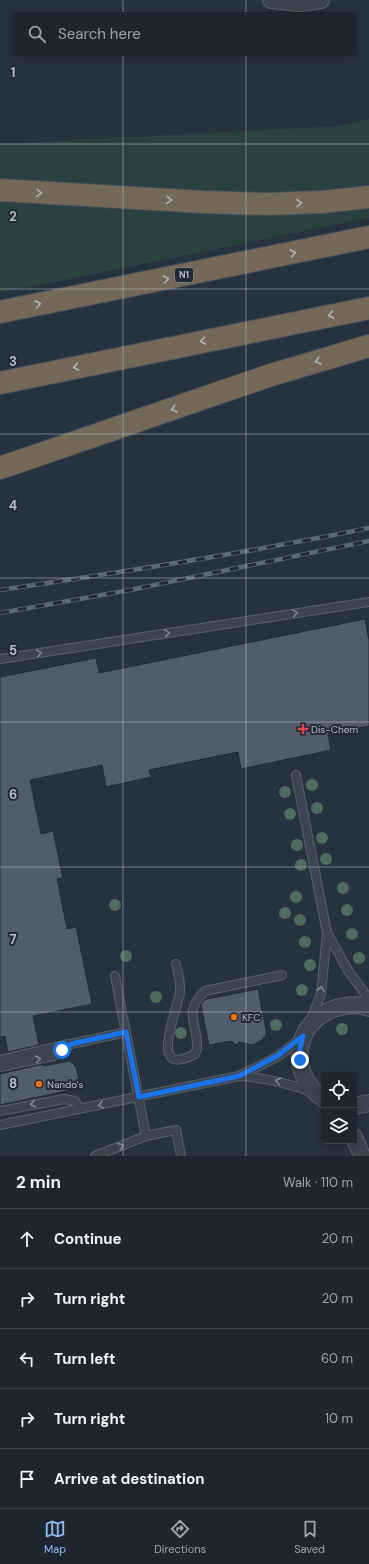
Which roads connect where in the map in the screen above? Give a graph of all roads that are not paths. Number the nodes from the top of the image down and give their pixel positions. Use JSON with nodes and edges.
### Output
{"nodes":[{"id":1,"x":271,"y":0,"type":"edge"},
{"id":2,"x":321,"y":0,"type":"edge"},
{"id":3,"x":300,"y":2,"type":"edge"},
{"id":4,"x":0,"y":190,"type":"edge"},
{"id":5,"x":369,"y":197,"type":"edge"},
{"id":6,"x":369,"y":237,"type":"edge"},
{"id":7,"x":369,"y":308,"type":"edge"},
{"id":8,"x":0,"y":312,"type":"edge"},
{"id":9,"x":369,"y":346,"type":"edge"},
{"id":10,"x":0,"y":383,"type":"edge"},
{"id":11,"x":0,"y":468,"type":"edge"},
{"id":12,"x":369,"y":602,"type":"edge"},
{"id":13,"x":0,"y":659,"type":"edge"},
{"id":14,"x":296,"y":776,"type":"dead end"},
{"id":15,"x":327,"y":933,"type":"junction"},
{"id":16,"x":176,"y":964,"type":"dead end"},
{"id":17,"x":282,"y":975,"type":"dead end"},
{"id":18,"x":115,"y":976,"type":"dead end"},
{"id":19,"x":369,"y":999,"type":"edge"},
{"id":20,"x":369,"y":1008,"type":"edge"},
{"id":21,"x":306,"y":1031,"type":"junction"},
{"id":22,"x":126,"y":1032,"type":"junction"},
{"id":23,"x":71,"y":1044,"type":"junction"},
{"id":24,"x":0,"y":1060,"type":"edge"},
{"id":25,"x":0,"y":1067,"type":"edge"},
{"id":26,"x":239,"y":1076,"type":"junction"},
{"id":27,"x":139,"y":1097,"type":"junction"},
{"id":28,"x":321,"y":1097,"type":"edge"},
{"id":29,"x":321,"y":1098,"type":"edge"},
{"id":30,"x":369,"y":1103,"type":"edge"},
{"id":31,"x":357,"y":1105,"type":"edge"},
{"id":32,"x":80,"y":1109,"type":"junction"},
{"id":33,"x":0,"y":1111,"type":"edge"},
{"id":34,"x":0,"y":1125,"type":"edge"},
{"id":35,"x":146,"y":1136,"type":"junction"},
{"id":36,"x":357,"y":1144,"type":"edge"},
{"id":37,"x":95,"y":1156,"type":"edge"},
{"id":38,"x":181,"y":1156,"type":"edge"},
{"id":39,"x":362,"y":1156,"type":"edge"}],
"edges":[{"from":1,"to":3,"type":"street"},
{"from":2,"to":3,"type":"street"},
{"from":4,"to":5,"type":"highway","one_way":true},
{"from":8,"to":6,"type":"highway","number":"N1","one_way":true},
{"from":7,"to":10,"type":"highway","one_way":true},
{"from":9,"to":11,"type":"highway","one_way":true},
{"from":13,"to":12,"type":"lane","one_way":true},
{"from":14,"to":15,"type":"lane"},
{"from":15,"to":19,"type":"lane"},
{"from":21,"to":15,"type":"lane","one_way":true},
{"from":16,"to":17,"type":"lane"},
{"from":18,"to":22,"type":"lane"},
{"from":20,"to":21,"type":"street"},
{"from":21,"to":26,"type":"lane"},
{"from":21,"to":28,"type":"street"},
{"from":22,"to":23,"type":"lane"},
{"from":22,"to":27,"type":"lane"},
{"from":23,"to":24,"type":"lane"},
{"from":25,"to":23,"type":"lane","one_way":true},
{"from":26,"to":27,"type":"lane"},
{"from":29,"to":26,"type":"lane","one_way":true},
{"from":27,"to":32,"type":"lane","one_way":true},
{"from":27,"to":35,"type":"lane"},
{"from":30,"to":31,"type":"street"},
{"from":32,"to":33,"type":"lane","one_way":true},
{"from":32,"to":34,"type":"lane"},
{"from":37,"to":35,"type":"lane","one_way":true},
{"from":35,"to":38,"type":"lane"},
{"from":36,"to":39,"type":"street"}]}
